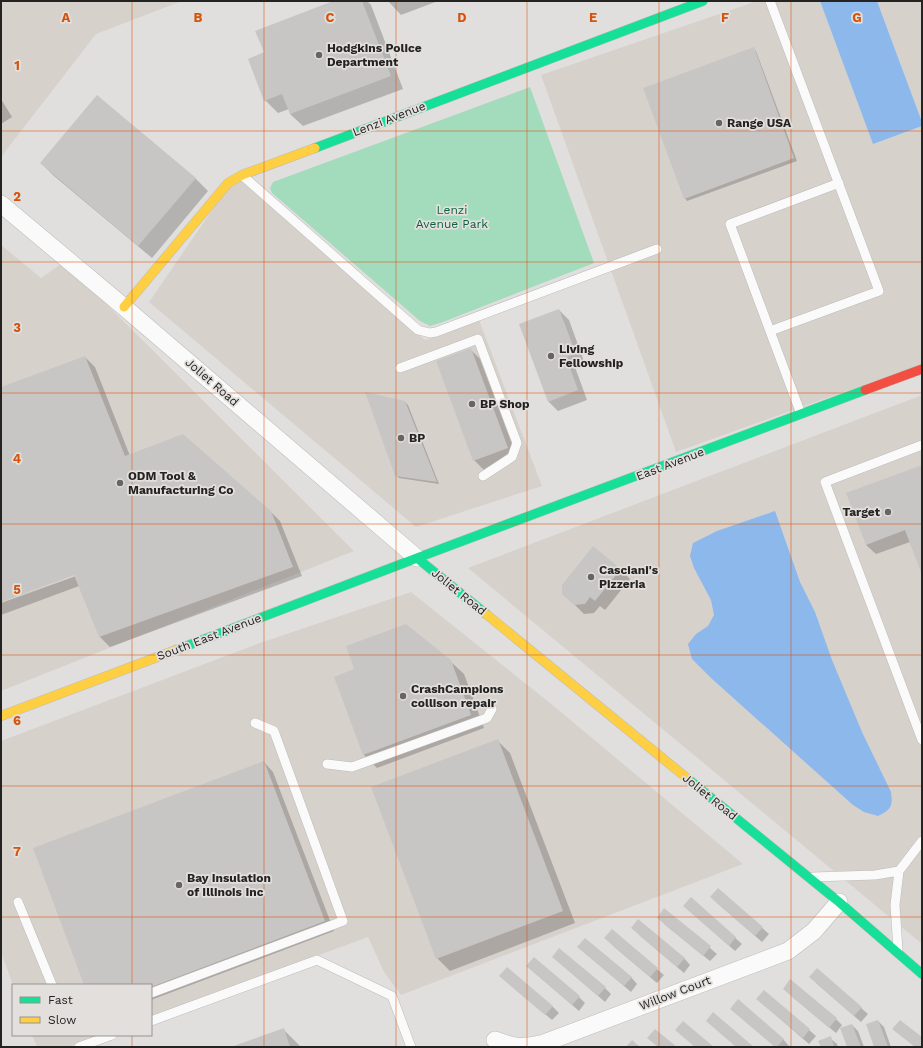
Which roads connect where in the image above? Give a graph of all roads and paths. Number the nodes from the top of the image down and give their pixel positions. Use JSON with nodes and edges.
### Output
{"nodes":[{"id":1,"x":703,"y":1,"type":"edge"},
{"id":2,"x":770,"y":1,"type":"edge"},
{"id":3,"x":242,"y":175,"type":"junction"},
{"id":4,"x":839,"y":183,"type":"junction"},
{"id":5,"x":1,"y":204,"type":"edge"},
{"id":6,"x":657,"y":249,"type":"dead end"},
{"id":7,"x":124,"y":307,"type":"junction"},
{"id":8,"x":770,"y":331,"type":"junction"},
{"id":9,"x":400,"y":368,"type":"dead end"},
{"id":10,"x":922,"y":369,"type":"edge"},
{"id":11,"x":801,"y":414,"type":"junction"},
{"id":12,"x":922,"y":445,"type":"edge"},
{"id":13,"x":483,"y":476,"type":"dead end"},
{"id":14,"x":417,"y":558,"type":"junction"},
{"id":15,"x":492,"y":709,"type":"dead end"},
{"id":16,"x":1,"y":716,"type":"edge"},
{"id":17,"x":255,"y":724,"type":"dead end"},
{"id":18,"x":922,"y":740,"type":"edge"},
{"id":19,"x":327,"y":764,"type":"dead end"},
{"id":20,"x":922,"y":841,"type":"edge"},
{"id":21,"x":900,"y":870,"type":"junction"},
{"id":22,"x":808,"y":877,"type":"junction"},
{"id":23,"x":18,"y":902,"type":"dead end"},
{"id":24,"x":839,"y":902,"type":"junction"},
{"id":25,"x":899,"y":954,"type":"junction"},
{"id":26,"x":922,"y":974,"type":"edge"},
{"id":27,"x":52,"y":984,"type":"edge"},
{"id":28,"x":152,"y":993,"type":"edge"},
{"id":29,"x":152,"y":1021,"type":"edge"},
{"id":30,"x":109,"y":1036,"type":"edge"},
{"id":31,"x":495,"y":1040,"type":"dead end"},
{"id":32,"x":79,"y":1047,"type":"edge"},
{"id":33,"x":411,"y":1047,"type":"edge"}],
"edges":[{"from":1,"to":3,"type":"street","name":"Lenzi Avenue"},
{"from":2,"to":4,"type":"lane"},
{"from":3,"to":6,"type":"lane"},
{"from":3,"to":7,"type":"street","name":"Lenzi Avenue"},
{"from":4,"to":8,"type":"lane"},
{"from":4,"to":8,"type":"lane"},
{"from":5,"to":7,"type":"street","name":"Joliet Road"},
{"from":7,"to":14,"type":"street","name":"Joliet Road"},
{"from":8,"to":11,"type":"lane"},
{"from":9,"to":13,"type":"lane"},
{"from":10,"to":11,"type":"street","name":"East Avenue"},
{"from":11,"to":14,"type":"street","name":"East Avenue"},
{"from":12,"to":18,"type":"lane"},
{"from":14,"to":16,"type":"street","name":"South East Avenue"},
{"from":14,"to":22,"type":"street","name":"Joliet Road"},
{"from":15,"to":19,"type":"lane"},
{"from":17,"to":28,"type":"lane"},
{"from":20,"to":21,"type":"lane"},
{"from":21,"to":22,"type":"lane"},
{"from":21,"to":25,"type":"lane"},
{"from":22,"to":24,"type":"street","name":"Joliet Road"},
{"from":23,"to":27,"type":"lane"},
{"from":24,"to":25,"type":"street","name":"Joliet Road"},
{"from":24,"to":31,"type":"street","name":"Willow Court"},
{"from":25,"to":26,"type":"street","name":"Joliet Road"},
{"from":29,"to":33,"type":"lane"},
{"from":30,"to":32,"type":"lane"}]}
